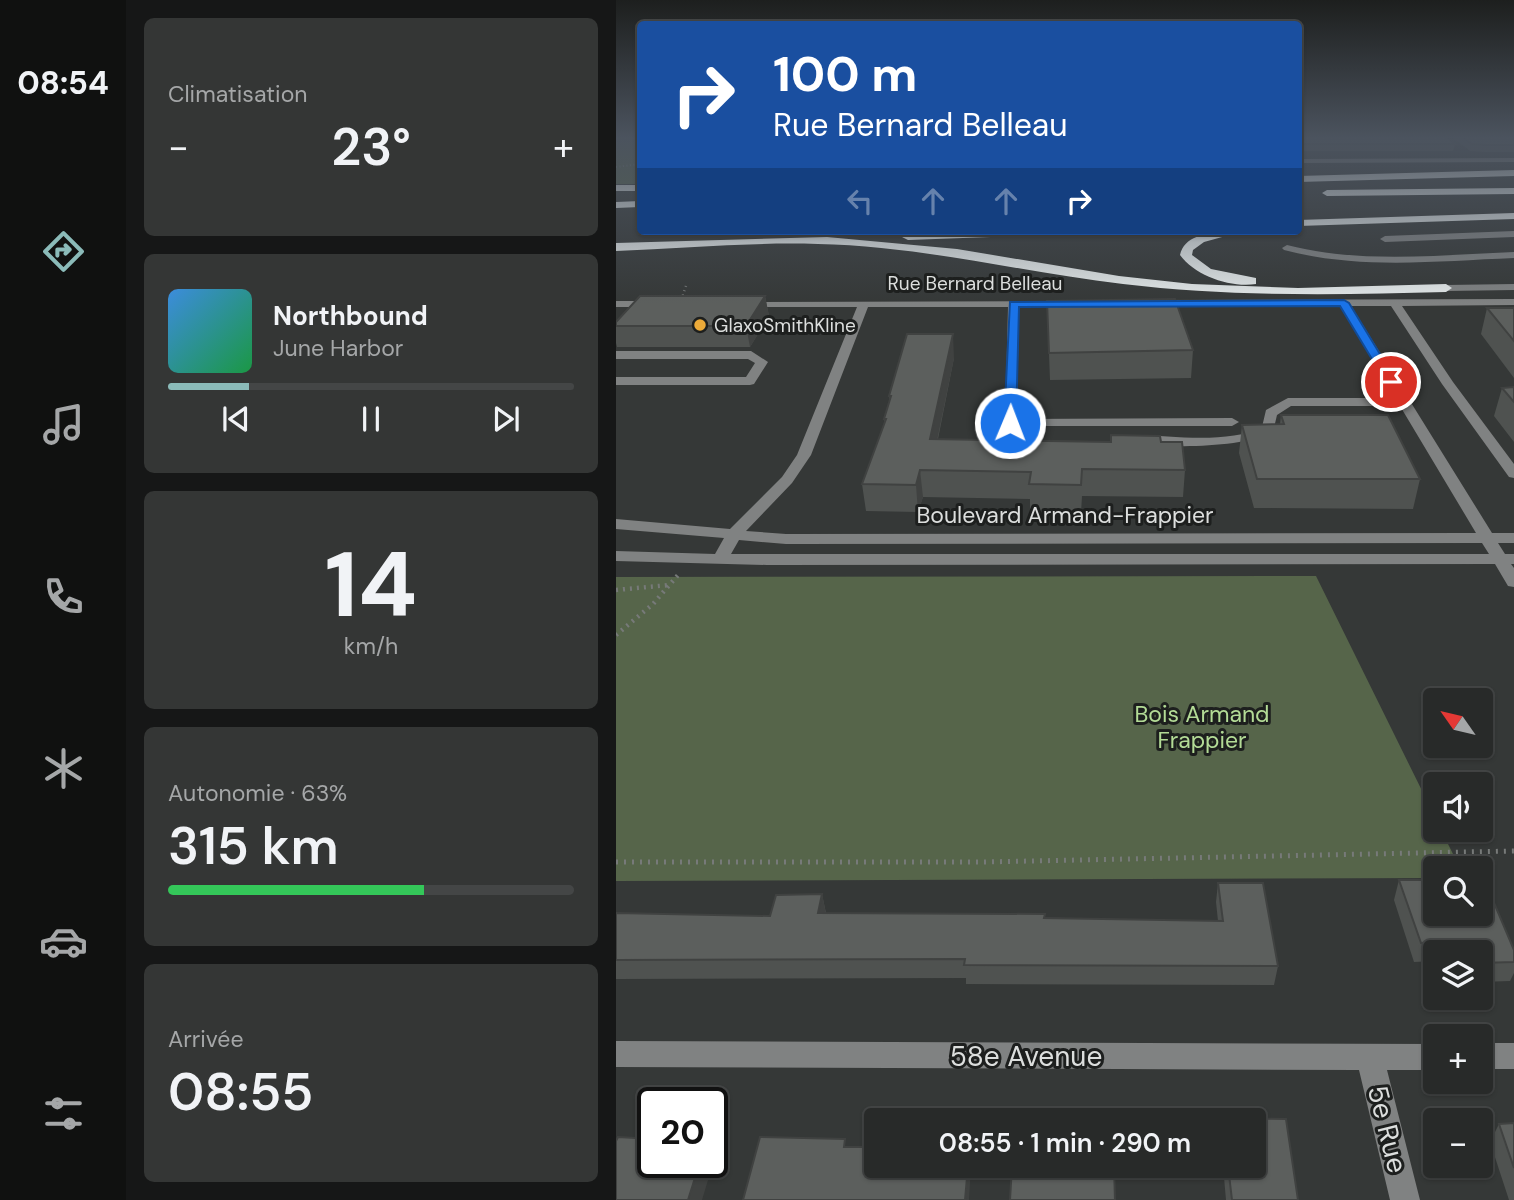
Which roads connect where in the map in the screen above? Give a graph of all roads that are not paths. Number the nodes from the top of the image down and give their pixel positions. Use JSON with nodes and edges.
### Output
{"nodes":[{"id":1,"x":637,"y":204,"type":"edge"},
{"id":2,"x":616,"y":205,"type":"edge"},
{"id":3,"x":1514,"y":206,"type":"edge"},
{"id":4,"x":1309,"y":210,"type":"dead end"},
{"id":5,"x":1514,"y":216,"type":"edge"},
{"id":6,"x":1302,"y":225,"type":"edge"},
{"id":7,"x":1514,"y":234,"type":"edge"},
{"id":8,"x":959,"y":235,"type":"edge"},
{"id":9,"x":1222,"y":235,"type":"edge"},
{"id":10,"x":1450,"y":236,"type":"junction"},
{"id":11,"x":1385,"y":239,"type":"dead end"},
{"id":12,"x":815,"y":240,"type":"junction"},
{"id":13,"x":616,"y":247,"type":"edge"},
{"id":14,"x":1287,"y":248,"type":"dead end"},
{"id":15,"x":1514,"y":255,"type":"edge"},
{"id":16,"x":1467,"y":256,"type":"junction"},
{"id":17,"x":1514,"y":287,"type":"edge"},
{"id":18,"x":1446,"y":288,"type":"junction"},
{"id":19,"x":676,"y":302,"type":"edge"},
{"id":20,"x":1394,"y":302,"type":"junction"},
{"id":21,"x":1514,"y":302,"type":"edge"},
{"id":22,"x":1142,"y":303,"type":"edge"},
{"id":23,"x":1344,"y":303,"type":"junction"},
{"id":24,"x":733,"y":304,"type":"edge"},
{"id":25,"x":864,"y":304,"type":"junction"},
{"id":26,"x":1014,"y":304,"type":"junction"},
{"id":27,"x":1079,"y":304,"type":"edge"},
{"id":28,"x":620,"y":309,"type":"edge"},
{"id":29,"x":616,"y":355,"type":"edge"},
{"id":30,"x":616,"y":381,"type":"edge"},
{"id":31,"x":1404,"y":402,"type":"junction"},
{"id":32,"x":1232,"y":422,"type":"dead end"},
{"id":33,"x":1138,"y":439,"type":"edge"},
{"id":34,"x":1514,"y":474,"type":"edge"},
{"id":35,"x":616,"y":524,"type":"edge"},
{"id":36,"x":734,"y":534,"type":"junction"},
{"id":37,"x":1514,"y":538,"type":"edge"},
{"id":38,"x":1489,"y":539,"type":"junction"},
{"id":39,"x":616,"y":556,"type":"edge"},
{"id":40,"x":720,"y":559,"type":"junction"},
{"id":41,"x":1507,"y":559,"type":"edge"},
{"id":42,"x":1514,"y":582,"type":"edge"},
{"id":43,"x":616,"y":1054,"type":"edge"},
{"id":44,"x":1493,"y":1056,"type":"edge"},
{"id":45,"x":1514,"y":1056,"type":"edge"},
{"id":46,"x":1423,"y":1057,"type":"edge"},
{"id":47,"x":1370,"y":1058,"type":"junction"},
{"id":48,"x":1405,"y":1200,"type":"edge"}],
"edges":[{"from":1,"to":2,"type":"highway"},
{"from":3,"to":4,"type":"highway"},
{"from":5,"to":6,"type":"highway"},
{"from":7,"to":10,"type":"street"},
{"from":8,"to":12,"type":"highway"},
{"from":9,"to":18,"type":"highway"},
{"from":10,"to":11,"type":"street"},
{"from":10,"to":16,"type":"street"},
{"from":12,"to":13,"type":"highway"},
{"from":12,"to":18,"type":"highway"},
{"from":14,"to":16,"type":"street"},
{"from":15,"to":16,"type":"street"},
{"from":17,"to":18,"type":"street"},
{"from":19,"to":28,"type":"street"},
{"from":20,"to":21,"type":"street"},
{"from":20,"to":23,"type":"street"},
{"from":20,"to":34,"type":"street"},
{"from":22,"to":23,"type":"street"},
{"from":23,"to":31,"type":"street"},
{"from":24,"to":25,"type":"street","name":"Rue Bernard Belleau"},
{"from":25,"to":26,"type":"street","name":"Rue Bernard Belleau"},
{"from":25,"to":36,"type":"street"},
{"from":26,"to":27,"type":"street","name":"Rue Bernard Belleau"},
{"from":26,"to":32,"type":"street"},
{"from":29,"to":30,"type":"street"},
{"from":31,"to":33,"type":"street"},
{"from":31,"to":38,"type":"street"},
{"from":35,"to":36,"type":"street","name":"Boulevard Armand-Frappier"},
{"from":36,"to":38,"type":"street","name":"Boulevard Armand-Frappier"},
{"from":36,"to":40,"type":"street"},
{"from":37,"to":38,"type":"street","name":"Boulevard Armand-Frappier"},
{"from":38,"to":41,"type":"street"},
{"from":39,"to":40,"type":"street","name":"Boulevard Armand-Frappier"},
{"from":40,"to":41,"type":"street","name":"Boulevard Armand-Frappier"},
{"from":41,"to":42,"type":"street"},
{"from":43,"to":47,"type":"street","name":"58e Avenue"},
{"from":44,"to":45,"type":"street"},
{"from":46,"to":47,"type":"street","name":"58e Avenue"},
{"from":47,"to":48,"type":"street","name":"5e Rue"}]}
